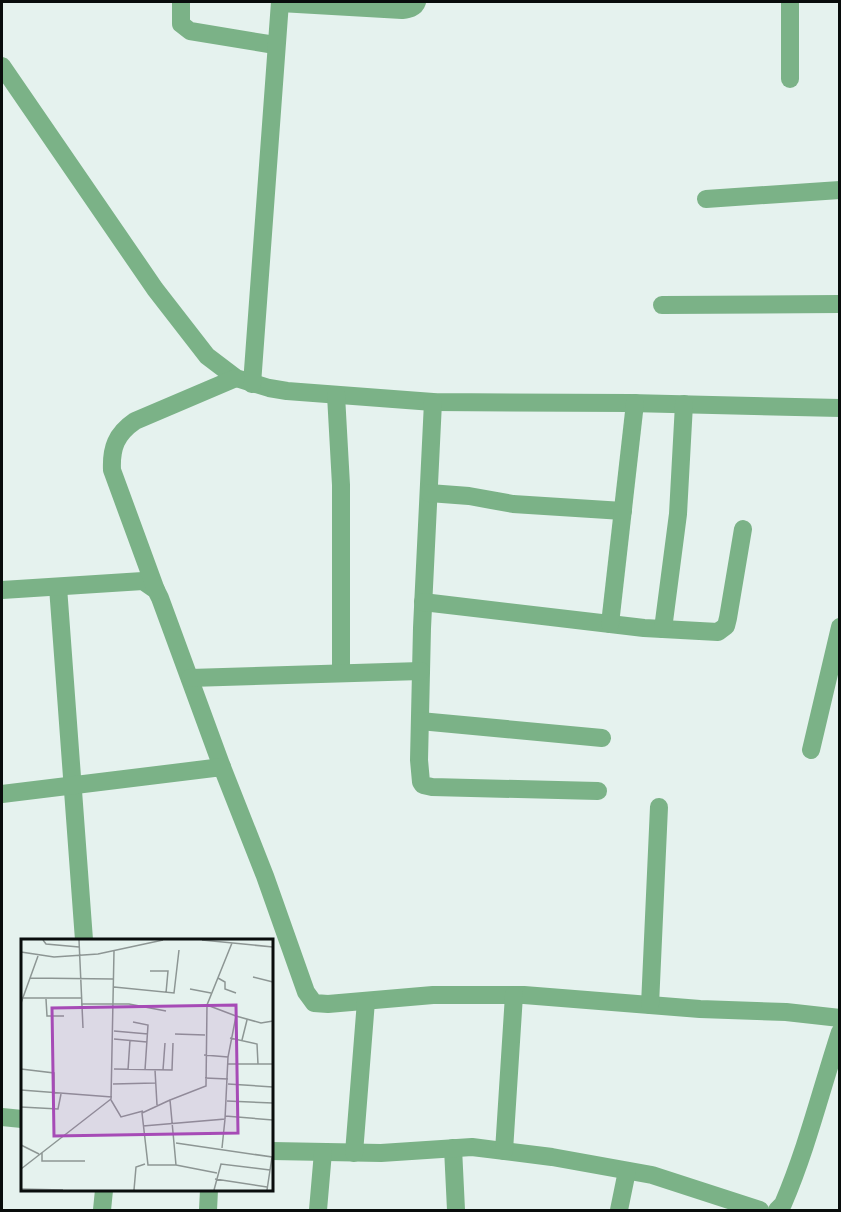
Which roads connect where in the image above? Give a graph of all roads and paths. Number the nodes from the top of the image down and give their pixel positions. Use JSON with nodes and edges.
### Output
{"nodes":[{"id":1,"x":181,"y":2,"type":"edge"},
{"id":2,"x":280,"y":2,"type":"edge"},
{"id":3,"x":417,"y":2,"type":"edge"},
{"id":4,"x":790,"y":2,"type":"edge"},
{"id":5,"x":275,"y":45,"type":"junction"},
{"id":6,"x":2,"y":66,"type":"edge"},
{"id":7,"x":790,"y":79,"type":"dead end"},
{"id":8,"x":840,"y":189,"type":"edge"},
{"id":9,"x":706,"y":199,"type":"dead end"},
{"id":10,"x":840,"y":303,"type":"edge"},
{"id":11,"x":662,"y":305,"type":"dead end"},
{"id":12,"x":244,"y":381,"type":"junction"},
{"id":13,"x":336,"y":394,"type":"junction"},
{"id":14,"x":433,"y":402,"type":"junction"},
{"id":15,"x":635,"y":403,"type":"junction"},
{"id":16,"x":684,"y":404,"type":"junction"},
{"id":17,"x":840,"y":408,"type":"edge"},
{"id":18,"x":429,"y":493,"type":"junction"},
{"id":19,"x":623,"y":510,"type":"junction"},
{"id":20,"x":743,"y":529,"type":"dead end"},
{"id":21,"x":58,"y":587,"type":"junction"},
{"id":22,"x":2,"y":590,"type":"edge"},
{"id":23,"x":156,"y":590,"type":"junction"},
{"id":24,"x":423,"y":602,"type":"junction"},
{"id":25,"x":610,"y":624,"type":"junction"},
{"id":26,"x":840,"y":627,"type":"edge"},
{"id":27,"x":663,"y":629,"type":"junction"},
{"id":28,"x":421,"y":670,"type":"junction"},
{"id":29,"x":341,"y":672,"type":"junction"},
{"id":30,"x":190,"y":678,"type":"junction"},
{"id":31,"x":420,"y":721,"type":"junction"},
{"id":32,"x":602,"y":738,"type":"dead end"},
{"id":33,"x":811,"y":750,"type":"dead end"},
{"id":34,"x":222,"y":767,"type":"junction"},
{"id":35,"x":73,"y":786,"type":"junction"},
{"id":36,"x":598,"y":791,"type":"dead end"},
{"id":37,"x":2,"y":794,"type":"edge"},
{"id":38,"x":659,"y":807,"type":"dead end"},
{"id":39,"x":84,"y":939,"type":"edge"},
{"id":40,"x":514,"y":995,"type":"junction"},
{"id":41,"x":366,"y":1001,"type":"junction"},
{"id":42,"x":650,"y":1005,"type":"junction"},
{"id":43,"x":840,"y":1018,"type":"edge"},
{"id":44,"x":840,"y":1032,"type":"edge"},
{"id":45,"x":2,"y":1117,"type":"edge"},
{"id":46,"x":21,"y":1119,"type":"edge"},
{"id":47,"x":453,"y":1148,"type":"junction"},
{"id":48,"x":273,"y":1151,"type":"edge"},
{"id":49,"x":504,"y":1151,"type":"junction"},
{"id":50,"x":323,"y":1152,"type":"junction"},
{"id":51,"x":354,"y":1153,"type":"junction"},
{"id":52,"x":627,"y":1170,"type":"junction"},
{"id":53,"x":104,"y":1191,"type":"edge"},
{"id":54,"x":210,"y":1191,"type":"edge"},
{"id":55,"x":102,"y":1210,"type":"edge"},
{"id":56,"x":208,"y":1210,"type":"edge"},
{"id":57,"x":318,"y":1210,"type":"edge"},
{"id":58,"x":456,"y":1210,"type":"edge"},
{"id":59,"x":619,"y":1210,"type":"edge"},
{"id":60,"x":760,"y":1210,"type":"edge"},
{"id":61,"x":777,"y":1210,"type":"edge"}],
"edges":[{"from":1,"to":5,"type":"street"},
{"from":2,"to":3,"type":"street"},
{"from":2,"to":5,"type":"street"},
{"from":4,"to":7,"type":"street"},
{"from":5,"to":12,"type":"street"},
{"from":6,"to":12,"type":"street"},
{"from":8,"to":9,"type":"street"},
{"from":10,"to":11,"type":"street"},
{"from":12,"to":13,"type":"street"},
{"from":12,"to":23,"type":"street"},
{"from":13,"to":14,"type":"street"},
{"from":13,"to":29,"type":"street"},
{"from":14,"to":15,"type":"street"},
{"from":14,"to":18,"type":"street"},
{"from":15,"to":16,"type":"street"},
{"from":15,"to":19,"type":"street"},
{"from":16,"to":17,"type":"street"},
{"from":16,"to":27,"type":"street"},
{"from":18,"to":19,"type":"street"},
{"from":18,"to":24,"type":"street"},
{"from":19,"to":25,"type":"street"},
{"from":20,"to":27,"type":"street"},
{"from":21,"to":22,"type":"street"},
{"from":21,"to":23,"type":"street"},
{"from":21,"to":35,"type":"street"},
{"from":23,"to":30,"type":"street"},
{"from":24,"to":25,"type":"street"},
{"from":24,"to":28,"type":"street"},
{"from":25,"to":27,"type":"street"},
{"from":26,"to":33,"type":"street"},
{"from":28,"to":29,"type":"street"},
{"from":28,"to":31,"type":"street"},
{"from":29,"to":30,"type":"street"},
{"from":30,"to":34,"type":"street"},
{"from":31,"to":32,"type":"street"},
{"from":31,"to":36,"type":"street"},
{"from":34,"to":35,"type":"street"},
{"from":34,"to":41,"type":"street"},
{"from":35,"to":37,"type":"street"},
{"from":35,"to":39,"type":"street"},
{"from":38,"to":42,"type":"street"},
{"from":40,"to":41,"type":"street"},
{"from":40,"to":42,"type":"street"},
{"from":40,"to":49,"type":"street"},
{"from":41,"to":51,"type":"street"},
{"from":42,"to":43,"type":"street"},
{"from":44,"to":61,"type":"street"},
{"from":45,"to":46,"type":"street"},
{"from":47,"to":49,"type":"street"},
{"from":47,"to":51,"type":"street"},
{"from":47,"to":58,"type":"street"},
{"from":48,"to":50,"type":"street"},
{"from":49,"to":52,"type":"street"},
{"from":50,"to":51,"type":"street"},
{"from":50,"to":57,"type":"street"},
{"from":52,"to":59,"type":"street"},
{"from":52,"to":60,"type":"street"},
{"from":53,"to":55,"type":"street"},
{"from":54,"to":56,"type":"street"}]}
